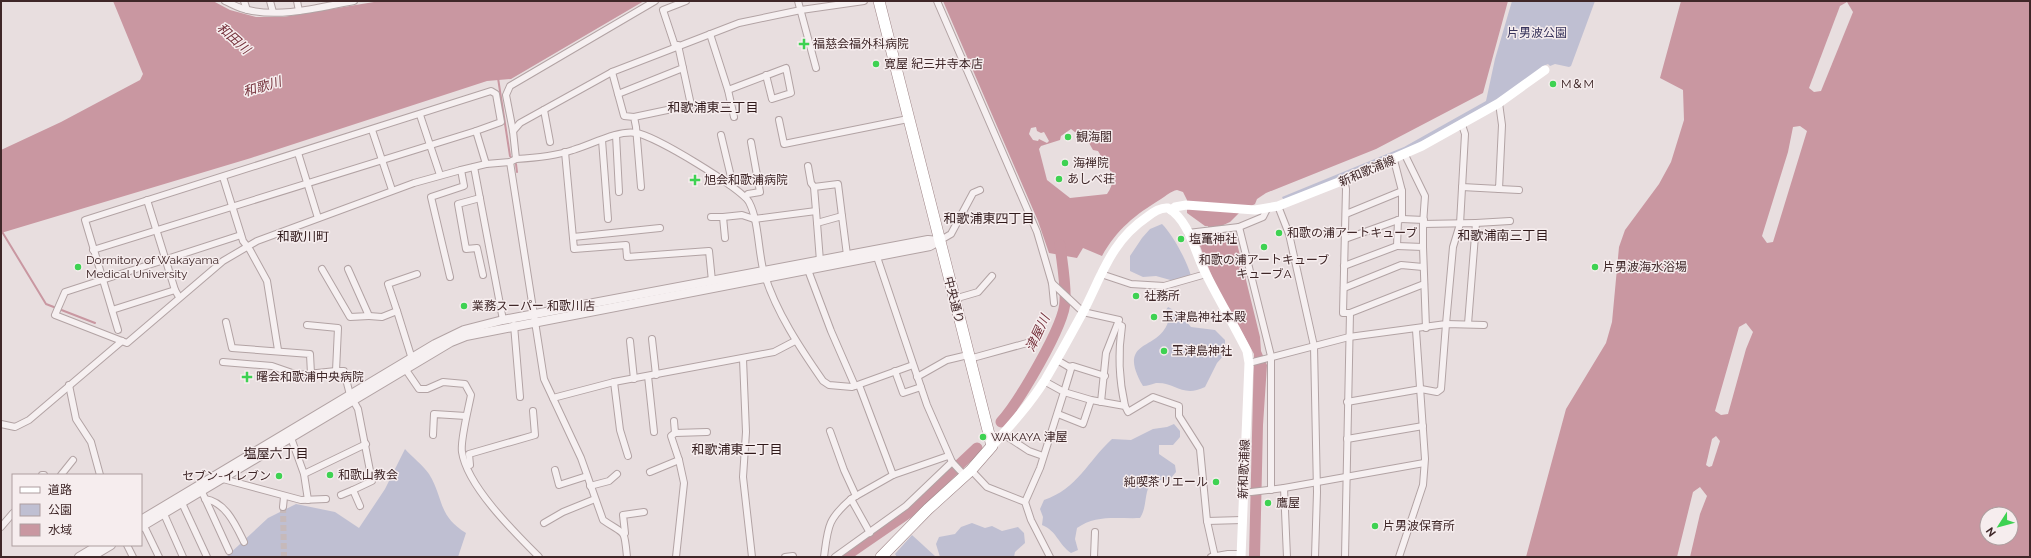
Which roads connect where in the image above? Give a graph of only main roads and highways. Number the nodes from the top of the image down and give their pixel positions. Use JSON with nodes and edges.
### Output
{"nodes":[{"id":1,"x":879,"y":1,"type":"edge"},
{"id":2,"x":1545,"y":70,"type":"dead end"},
{"id":3,"x":1171,"y":210,"type":"junction"},
{"id":4,"x":992,"y":446,"type":"junction"},
{"id":5,"x":1241,"y":555,"type":"edge"},
{"id":6,"x":881,"y":557,"type":"edge"}],
"edges":[{"from":1,"to":4,"type":"highway","name":"中央通り"},
{"from":2,"to":3,"type":"main road","name":"新和歌浦線"},
{"from":3,"to":4,"type":"main road","name":"新和歌浦線"},
{"from":3,"to":5,"type":"main road","name":"新和歌浦線"},
{"from":4,"to":6,"type":"highway"}]}
